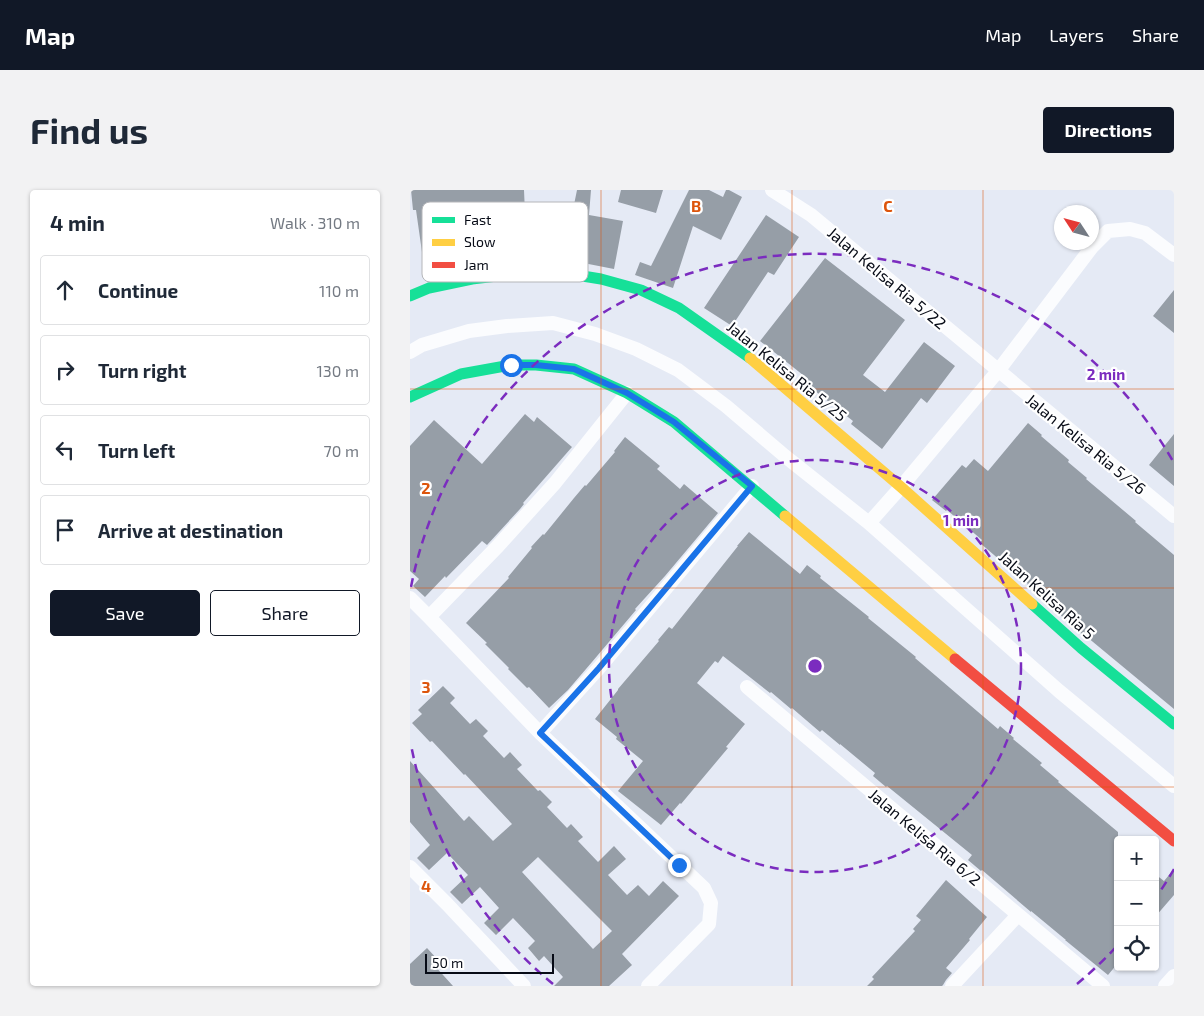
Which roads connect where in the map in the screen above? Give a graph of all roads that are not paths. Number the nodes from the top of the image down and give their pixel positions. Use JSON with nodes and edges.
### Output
{"nodes":[{"id":1,"x":772,"y":190,"type":"edge"},
{"id":2,"x":1174,"y":254,"type":"edge"},
{"id":3,"x":588,"y":277,"type":"edge"},
{"id":4,"x":461,"y":282,"type":"edge"},
{"id":5,"x":410,"y":296,"type":"edge"},
{"id":6,"x":410,"y":352,"type":"edge"},
{"id":7,"x":998,"y":371,"type":"junction"},
{"id":8,"x":627,"y":393,"type":"junction"},
{"id":9,"x":410,"y":397,"type":"edge"},
{"id":10,"x":752,"y":486,"type":"junction"},
{"id":11,"x":901,"y":487,"type":"junction"},
{"id":12,"x":1174,"y":516,"type":"edge"},
{"id":13,"x":869,"y":523,"type":"junction"},
{"id":14,"x":410,"y":598,"type":"edge"},
{"id":15,"x":429,"y":617,"type":"junction"},
{"id":16,"x":747,"y":687,"type":"dead end"},
{"id":17,"x":1174,"y":724,"type":"edge"},
{"id":18,"x":540,"y":733,"type":"junction"},
{"id":19,"x":1174,"y":786,"type":"edge"},
{"id":20,"x":1174,"y":841,"type":"edge"},
{"id":21,"x":410,"y":867,"type":"edge"},
{"id":22,"x":1018,"y":915,"type":"junction"},
{"id":23,"x":1174,"y":976,"type":"edge"},
{"id":24,"x":524,"y":986,"type":"edge"},
{"id":25,"x":648,"y":986,"type":"edge"},
{"id":26,"x":952,"y":986,"type":"edge"},
{"id":27,"x":1103,"y":986,"type":"edge"},
{"id":28,"x":1165,"y":986,"type":"edge"}],
"edges":[{"from":1,"to":7,"type":"street","name":"Jalan Kelisa Ria 5/22"},
{"from":2,"to":7,"type":"street"},
{"from":3,"to":11,"type":"street","name":"Jalan Kelisa Ria 5/25"},
{"from":4,"to":5,"type":"street","name":"Jalan Kelisa Ria 5/25"},
{"from":6,"to":13,"type":"street"},
{"from":7,"to":11,"type":"street"},
{"from":7,"to":12,"type":"street","name":"Jalan Kelisa Ria 5/26"},
{"from":8,"to":9,"type":"street"},
{"from":8,"to":10,"type":"street"},
{"from":8,"to":15,"type":"street"},
{"from":10,"to":18,"type":"street"},
{"from":10,"to":20,"type":"street"},
{"from":11,"to":13,"type":"street"},
{"from":11,"to":17,"type":"street","name":"Jalan Kelisa Ria 5"},
{"from":13,"to":19,"type":"street"},
{"from":14,"to":15,"type":"street"},
{"from":15,"to":18,"type":"street"},
{"from":16,"to":22,"type":"street","name":"Jalan Kelisa Ria 6/2"},
{"from":18,"to":25,"type":"street"},
{"from":21,"to":24,"type":"street"},
{"from":22,"to":26,"type":"street"},
{"from":22,"to":27,"type":"street","name":"Jalan Kelisa Ria 6/2"},
{"from":23,"to":28,"type":"street"}]}
